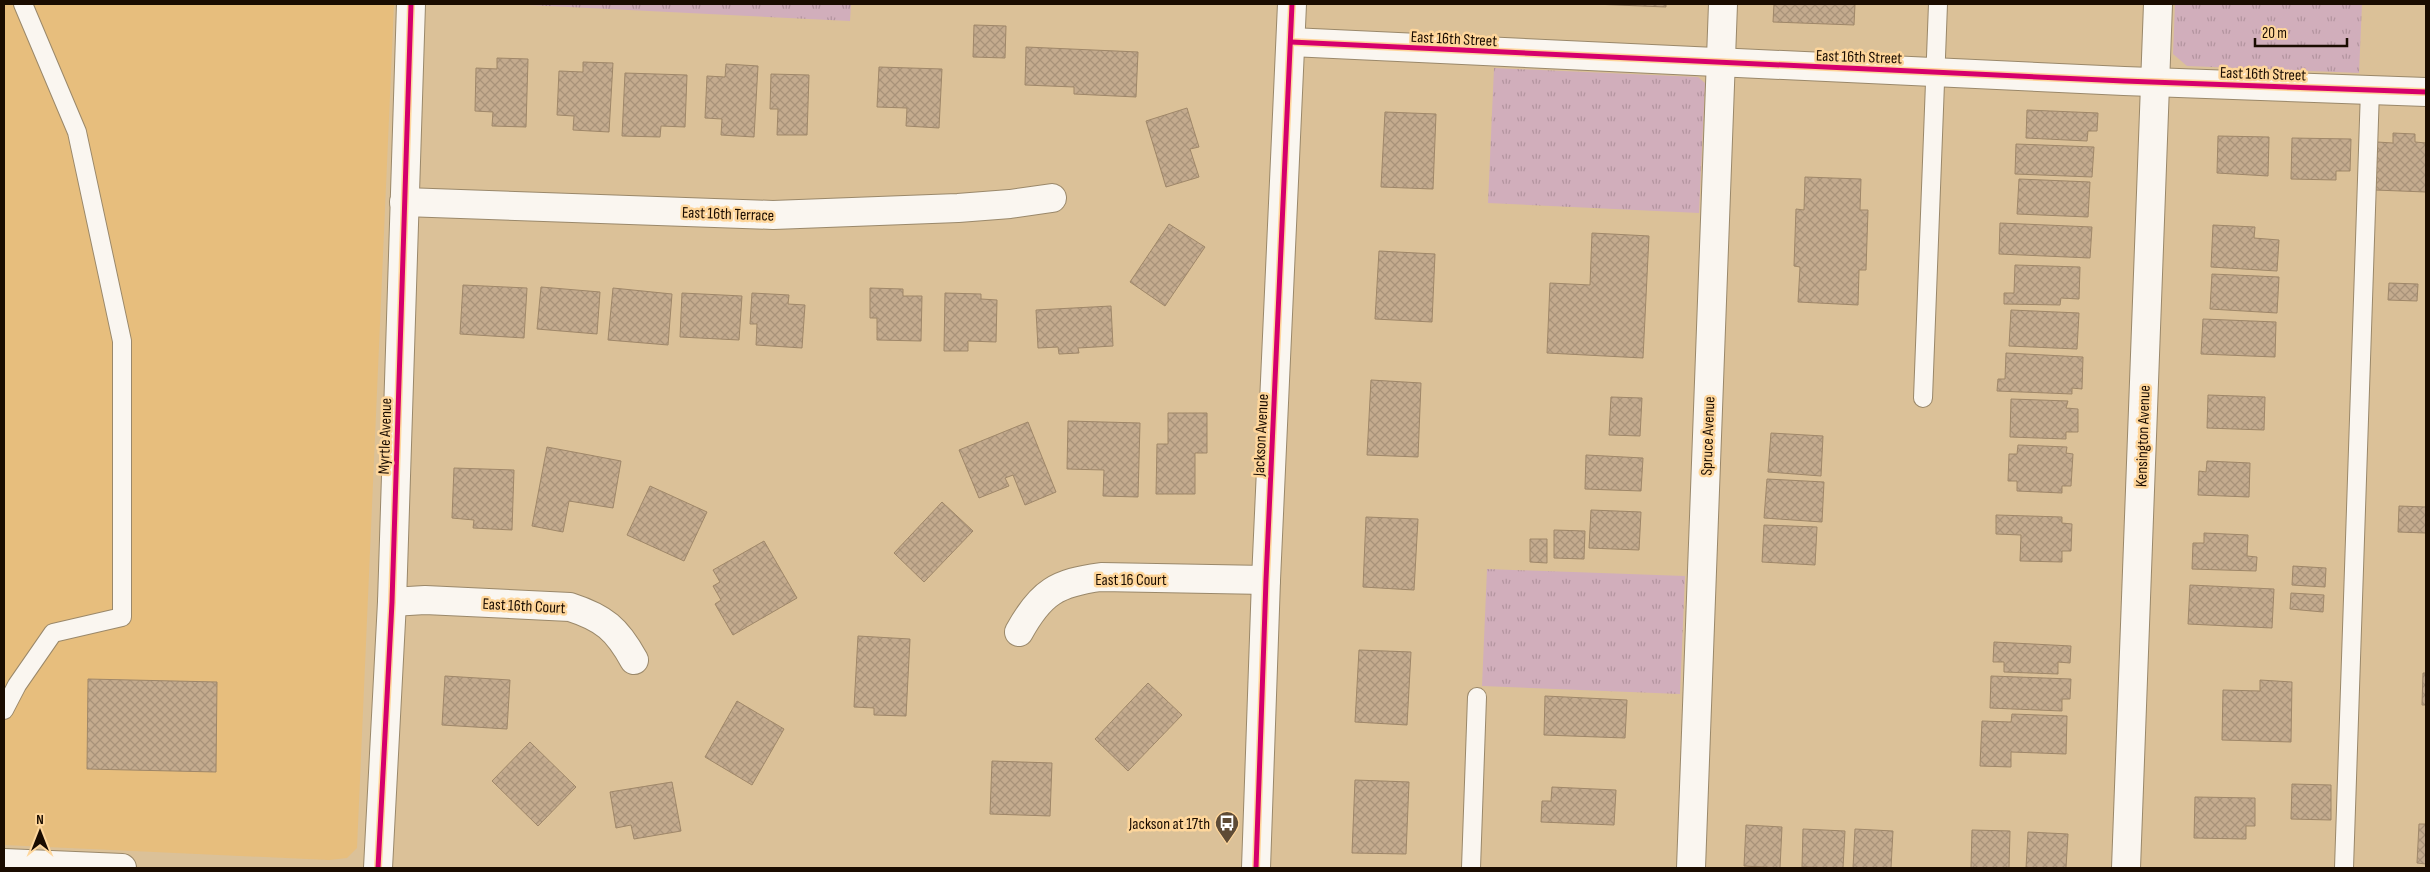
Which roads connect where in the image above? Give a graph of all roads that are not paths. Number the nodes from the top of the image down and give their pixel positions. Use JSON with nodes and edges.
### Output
{"nodes":[{"id":1,"x":23,"y":4,"type":"edge"},
{"id":2,"x":411,"y":4,"type":"edge"},
{"id":3,"x":1292,"y":4,"type":"edge"},
{"id":4,"x":1723,"y":4,"type":"edge"},
{"id":5,"x":1938,"y":4,"type":"edge"},
{"id":6,"x":2158,"y":4,"type":"edge"},
{"id":7,"x":1291,"y":42,"type":"junction"},
{"id":8,"x":1721,"y":63,"type":"junction"},
{"id":9,"x":1935,"y":72,"type":"junction"},
{"id":10,"x":2155,"y":82,"type":"junction"},
{"id":11,"x":2370,"y":90,"type":"junction"},
{"id":12,"x":2426,"y":92,"type":"edge"},
{"id":13,"x":1052,"y":198,"type":"dead end"},
{"id":14,"x":404,"y":202,"type":"junction"},
{"id":15,"x":1923,"y":398,"type":"dead end"},
{"id":16,"x":1266,"y":580,"type":"junction"},
{"id":17,"x":392,"y":602,"type":"junction"},
{"id":18,"x":1019,"y":632,"type":"dead end"},
{"id":19,"x":634,"y":660,"type":"dead end"},
{"id":20,"x":1477,"y":697,"type":"dead end"},
{"id":21,"x":4,"y":710,"type":"edge"},
{"id":22,"x":4,"y":863,"type":"edge"},
{"id":23,"x":122,"y":868,"type":"edge"},
{"id":24,"x":378,"y":868,"type":"edge"},
{"id":25,"x":1256,"y":868,"type":"edge"},
{"id":26,"x":1471,"y":868,"type":"edge"},
{"id":27,"x":1691,"y":868,"type":"edge"},
{"id":28,"x":2126,"y":868,"type":"edge"},
{"id":29,"x":2344,"y":868,"type":"edge"}],
"edges":[{"from":1,"to":21,"type":"lane"},
{"from":2,"to":14,"type":"street","name":"Myrtle Avenue"},
{"from":3,"to":7,"type":"street","name":"Jackson Avenue"},
{"from":4,"to":8,"type":"street","name":"Spruce Avenue"},
{"from":5,"to":9,"type":"lane"},
{"from":6,"to":10,"type":"street","name":"Kensington Avenue"},
{"from":7,"to":8,"type":"street","name":"East 16th Street"},
{"from":7,"to":16,"type":"street","name":"Jackson Avenue"},
{"from":8,"to":9,"type":"street","name":"East 16th Street"},
{"from":8,"to":27,"type":"street","name":"Spruce Avenue"},
{"from":9,"to":10,"type":"street","name":"East 16th Street"},
{"from":9,"to":15,"type":"lane"},
{"from":10,"to":11,"type":"street","name":"East 16th Street"},
{"from":10,"to":28,"type":"street","name":"Kensington Avenue"},
{"from":11,"to":12,"type":"street","name":"East 16th Street"},
{"from":11,"to":29,"type":"lane"},
{"from":13,"to":14,"type":"street","name":"East 16th Terrace"},
{"from":14,"to":17,"type":"street","name":"Myrtle Avenue"},
{"from":16,"to":18,"type":"street","name":"East 16 Court"},
{"from":16,"to":25,"type":"street","name":"Jackson Avenue"},
{"from":17,"to":19,"type":"street","name":"East 16th Court"},
{"from":17,"to":24,"type":"street","name":"Myrtle Avenue"},
{"from":20,"to":26,"type":"lane"},
{"from":22,"to":23,"type":"street"}]}
